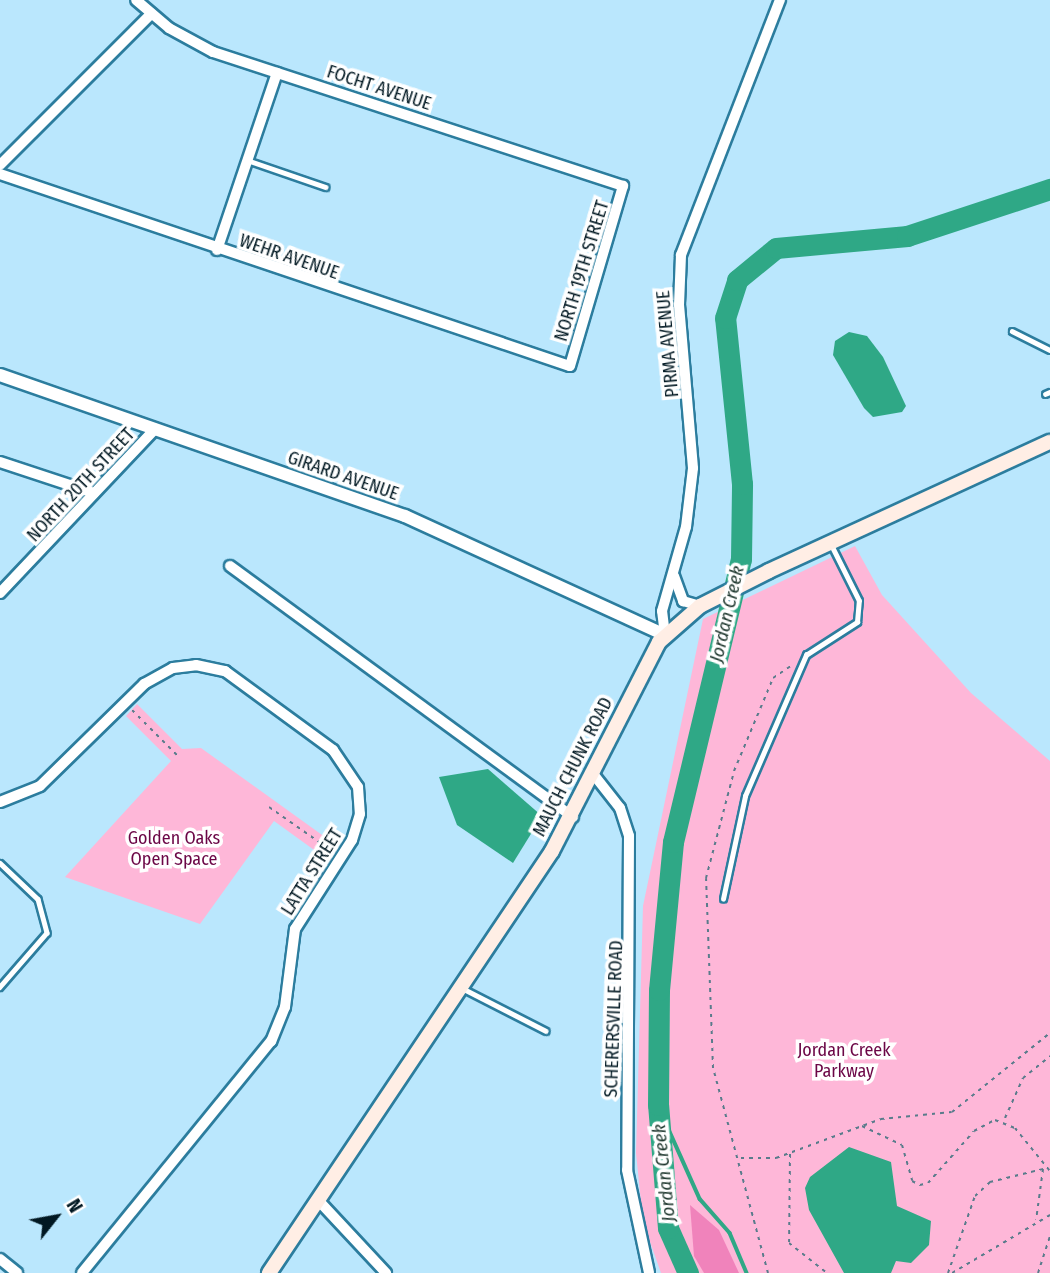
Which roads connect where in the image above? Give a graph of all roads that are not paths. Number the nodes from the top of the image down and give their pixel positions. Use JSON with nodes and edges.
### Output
{"nodes":[{"id":1,"x":136,"y":0,"type":"edge"},
{"id":2,"x":780,"y":0,"type":"edge"},
{"id":3,"x":151,"y":14,"type":"junction"},
{"id":4,"x":277,"y":73,"type":"junction"},
{"id":5,"x":247,"y":160,"type":"junction"},
{"id":6,"x":0,"y":165,"type":"edge"},
{"id":7,"x":0,"y":173,"type":"edge"},
{"id":8,"x":623,"y":186,"type":"joint"},
{"id":9,"x":326,"y":187,"type":"dead end"},
{"id":10,"x":217,"y":250,"type":"junction"},
{"id":11,"x":1012,"y":331,"type":"dead end"},
{"id":12,"x":1050,"y":350,"type":"edge"},
{"id":13,"x":570,"y":366,"type":"joint"},
{"id":14,"x":0,"y":375,"type":"edge"},
{"id":15,"x":155,"y":429,"type":"junction"},
{"id":16,"x":1050,"y":442,"type":"edge"},
{"id":17,"x":0,"y":461,"type":"edge"},
{"id":18,"x":94,"y":494,"type":"junction"},
{"id":19,"x":829,"y":541,"type":"junction"},
{"id":20,"x":230,"y":566,"type":"dead end"},
{"id":21,"x":674,"y":576,"type":"junction"},
{"id":22,"x":0,"y":593,"type":"edge"},
{"id":23,"x":700,"y":606,"type":"junction"},
{"id":24,"x":665,"y":635,"type":"junction"},
{"id":25,"x":594,"y":775,"type":"junction"},
{"id":26,"x":0,"y":802,"type":"edge"},
{"id":27,"x":573,"y":817,"type":"junction"},
{"id":28,"x":0,"y":863,"type":"edge"},
{"id":29,"x":723,"y":899,"type":"dead end"},
{"id":30,"x":0,"y":987,"type":"edge"},
{"id":31,"x":461,"y":988,"type":"junction"},
{"id":32,"x":546,"y":1031,"type":"dead end"},
{"id":33,"x":318,"y":1200,"type":"junction"},
{"id":34,"x":0,"y":1259,"type":"edge"},
{"id":35,"x":17,"y":1273,"type":"edge"},
{"id":36,"x":82,"y":1273,"type":"edge"},
{"id":37,"x":269,"y":1273,"type":"edge"},
{"id":38,"x":386,"y":1273,"type":"edge"},
{"id":39,"x":649,"y":1273,"type":"edge"}],
"edges":[{"from":1,"to":3,"type":"street","name":"FOCHT AVENUE"},
{"from":2,"to":21,"type":"street","name":"PIRMA AVENUE"},
{"from":3,"to":4,"type":"street","name":"FOCHT AVENUE"},
{"from":3,"to":6,"type":"street"},
{"from":4,"to":5,"type":"street"},
{"from":4,"to":8,"type":"street","name":"FOCHT AVENUE"},
{"from":5,"to":9,"type":"lane"},
{"from":5,"to":10,"type":"street"},
{"from":7,"to":10,"type":"street","name":"WEHR AVENUE"},
{"from":8,"to":13,"type":"street","name":"NORTH 19TH STREET"},
{"from":10,"to":13,"type":"street","name":"WEHR AVENUE"},
{"from":11,"to":12,"type":"lane"},
{"from":14,"to":15,"type":"street","name":"GIRARD AVENUE"},
{"from":15,"to":18,"type":"street","name":"NORTH 20TH STREET"},
{"from":15,"to":24,"type":"street","name":"GIRARD AVENUE"},
{"from":16,"to":19,"type":"main road","name":"MAUCH CHUNK ROAD"},
{"from":17,"to":18,"type":"street"},
{"from":18,"to":22,"type":"street","name":"NORTH 20TH STREET"},
{"from":19,"to":23,"type":"main road","name":"MAUCH CHUNK ROAD"},
{"from":19,"to":29,"type":"lane"},
{"from":20,"to":27,"type":"street"},
{"from":21,"to":23,"type":"street"},
{"from":21,"to":24,"type":"street","name":"PIRMA AVENUE"},
{"from":23,"to":24,"type":"main road","name":"MAUCH CHUNK ROAD"},
{"from":24,"to":25,"type":"main road","name":"MAUCH CHUNK ROAD"},
{"from":25,"to":27,"type":"main road","name":"MAUCH CHUNK ROAD"},
{"from":25,"to":39,"type":"street","name":"SCHERERSVILLE ROAD"},
{"from":26,"to":36,"type":"street","name":"LATTA STREET"},
{"from":27,"to":31,"type":"main road","name":"MAUCH CHUNK ROAD"},
{"from":28,"to":30,"type":"lane"},
{"from":31,"to":32,"type":"lane"},
{"from":31,"to":33,"type":"main road","name":"MAUCH CHUNK ROAD"},
{"from":33,"to":37,"type":"main road","name":"MAUCH CHUNK ROAD"},
{"from":33,"to":38,"type":"street"},
{"from":34,"to":35,"type":"street"}]}
